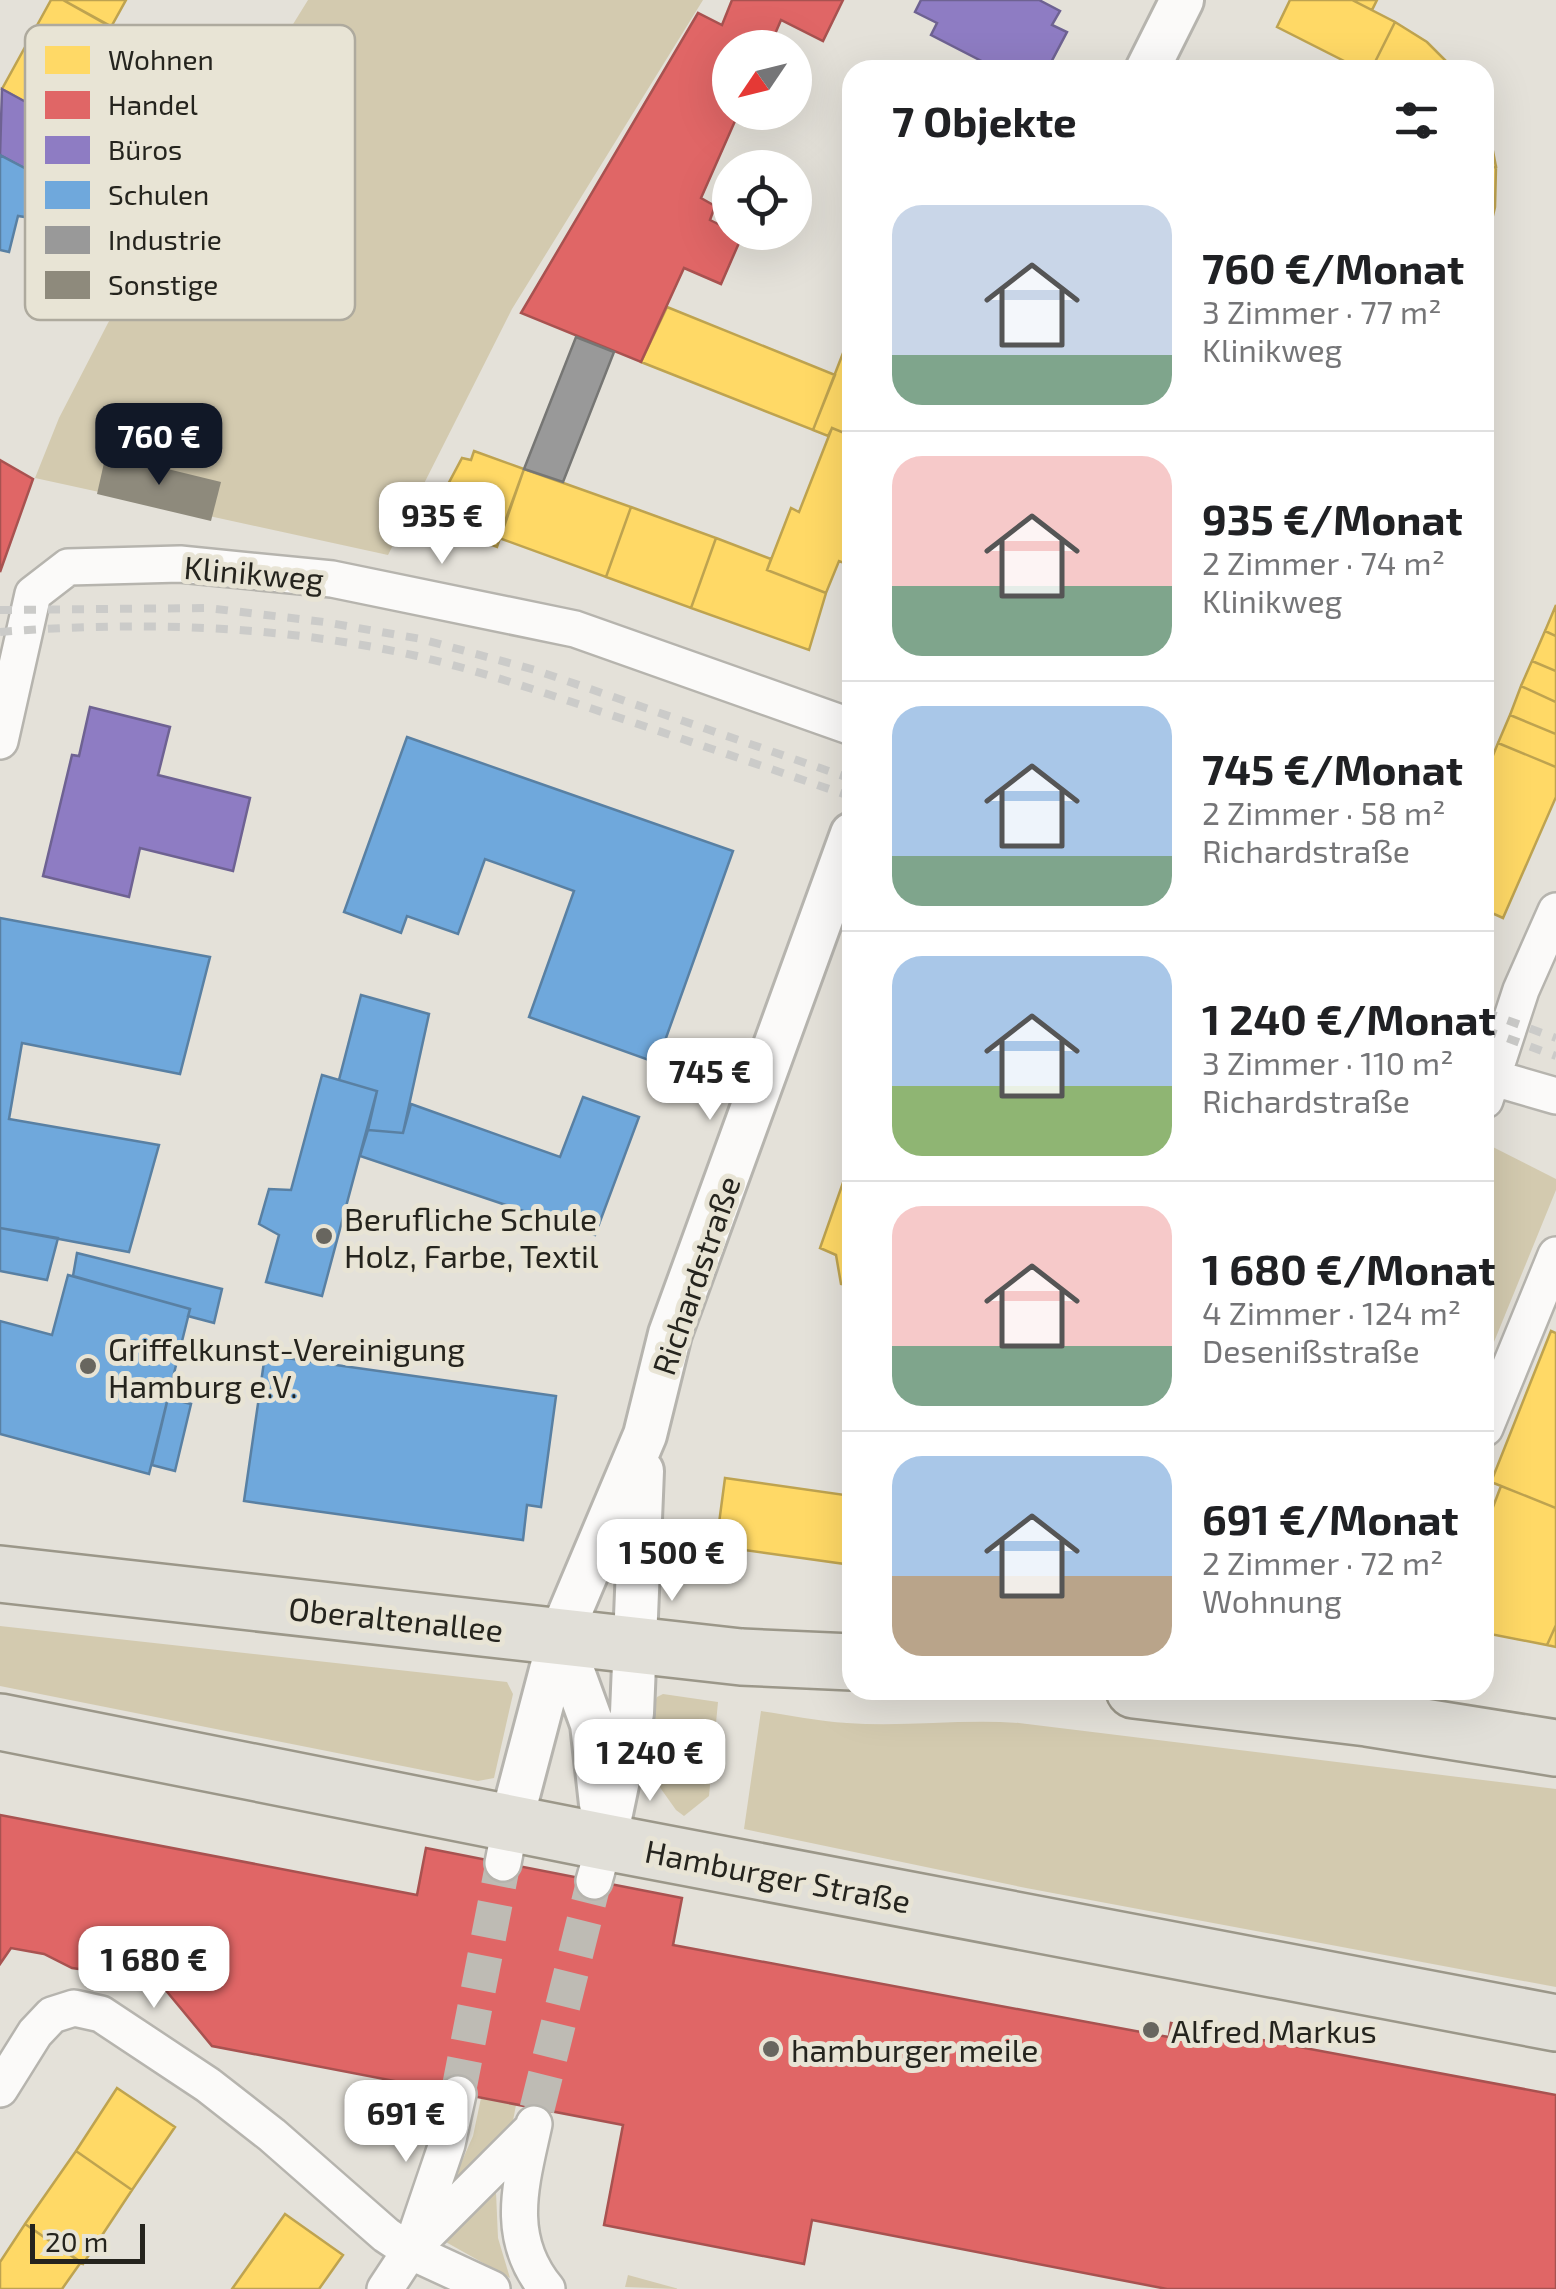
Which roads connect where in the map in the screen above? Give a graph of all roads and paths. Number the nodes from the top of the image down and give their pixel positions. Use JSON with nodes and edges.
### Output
{"nodes":[{"id":1,"x":1182,"y":0,"type":"edge"},
{"id":2,"x":1152,"y":60,"type":"edge"},
{"id":3,"x":842,"y":722,"type":"edge"},
{"id":4,"x":0,"y":742,"type":"edge"},
{"id":5,"x":842,"y":861,"type":"edge"},
{"id":6,"x":1556,"y":911,"type":"edge"},
{"id":7,"x":1494,"y":1076,"type":"edge"},
{"id":8,"x":1494,"y":1089,"type":"edge"},
{"id":9,"x":1556,"y":1096,"type":"edge"},
{"id":10,"x":1556,"y":1255,"type":"edge"},
{"id":11,"x":1494,"y":1406,"type":"edge"},
{"id":12,"x":645,"y":1436,"type":"junction"},
{"id":13,"x":0,"y":1574,"type":"edge"},
{"id":14,"x":560,"y":1636,"type":"junction"},
{"id":15,"x":634,"y":1645,"type":"junction"},
{"id":16,"x":842,"y":1662,"type":"edge"},
{"id":17,"x":1291,"y":1700,"type":"edge"},
{"id":18,"x":1372,"y":1704,"type":"edge"},
{"id":19,"x":0,"y":1722,"type":"edge"},
{"id":20,"x":1556,"y":1748,"type":"edge"},
{"id":21,"x":507,"y":1842,"type":"junction"},
{"id":22,"x":600,"y":1862,"type":"junction"},
{"id":23,"x":1556,"y":2023,"type":"edge"},
{"id":24,"x":0,"y":2089,"type":"edge"},
{"id":25,"x":458,"y":2094,"type":"tunnel mouth"},
{"id":26,"x":410,"y":2251,"type":"junction"},
{"id":27,"x":385,"y":2289,"type":"edge"},
{"id":28,"x":492,"y":2289,"type":"edge"},
{"id":29,"x":547,"y":2289,"type":"edge"}],
"edges":[{"from":1,"to":2,"type":"street"},
{"from":3,"to":4,"type":"street","name":"Klinikweg"},
{"from":5,"to":12,"type":"street","name":"Richardstraße"},
{"from":6,"to":7,"type":"street"},
{"from":8,"to":9,"type":"street"},
{"from":10,"to":11,"type":"street"},
{"from":12,"to":14,"type":"street","name":"Richardstraße"},
{"from":12,"to":15,"type":"street","name":"Richardstraße"},
{"from":13,"to":14,"type":"main road","name":"Oberaltenallee"},
{"from":14,"to":15,"type":"main road","name":"Oberaltenallee"},
{"from":14,"to":21,"type":"street","name":"Richardstraße"},
{"from":14,"to":22,"type":"street"},
{"from":15,"to":16,"type":"main road","name":"Oberaltenallee"},
{"from":15,"to":22,"type":"street","name":"Richardstraße"},
{"from":17,"to":18,"type":"main road"},
{"from":18,"to":20,"type":"main road"},
{"from":19,"to":21,"type":"main road","name":"Hamburger Straße"},
{"from":21,"to":22,"type":"main road","name":"Hamburger Straße"},
{"from":22,"to":23,"type":"main road","name":"Hamburger Straße"},
{"from":24,"to":26,"type":"street"},
{"from":25,"to":26,"type":"street"},
{"from":26,"to":27,"type":"street"},
{"from":26,"to":28,"type":"street"},
{"from":26,"to":29,"type":"street"}]}
